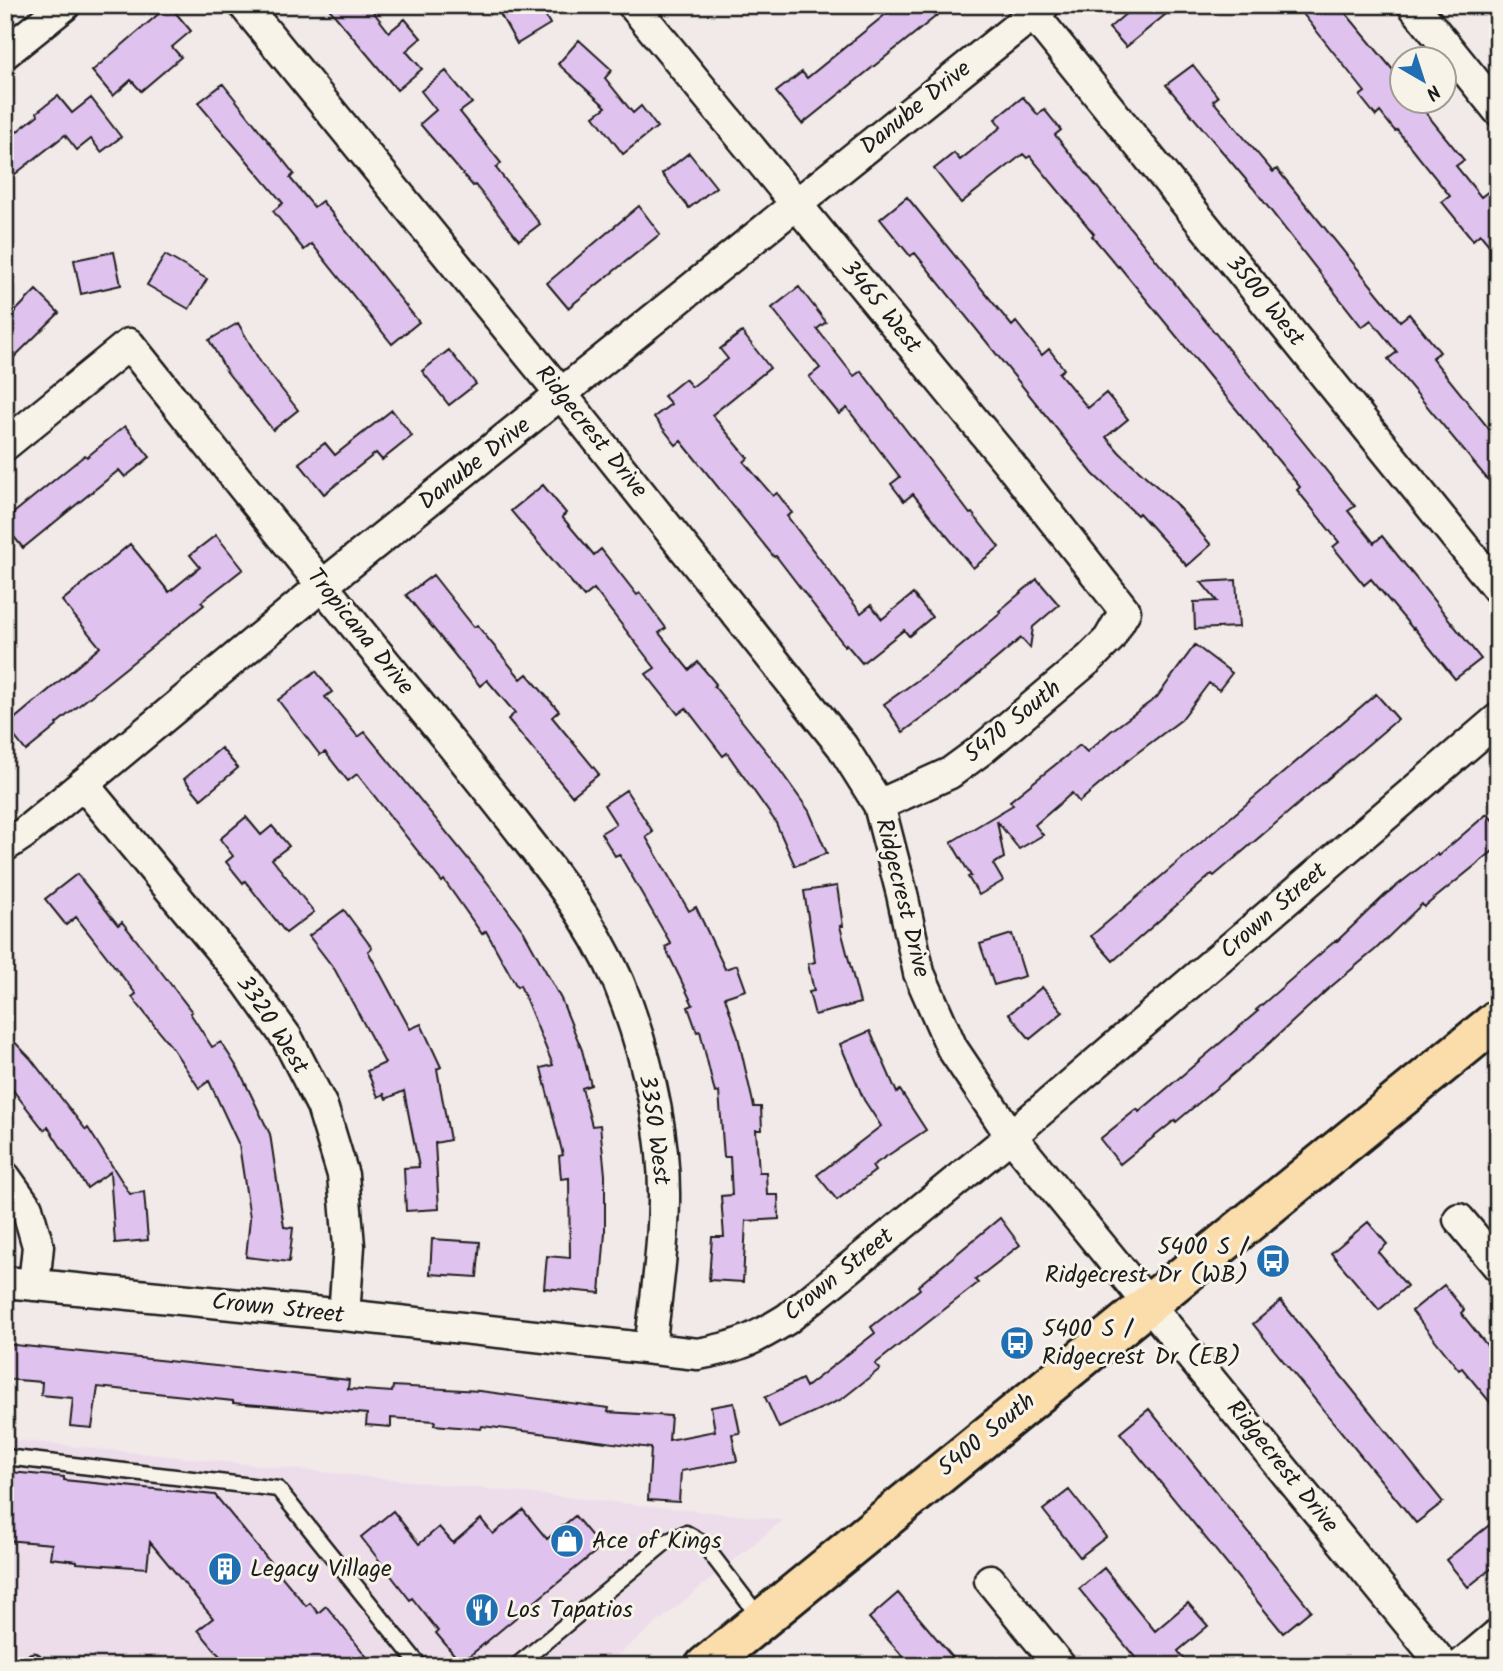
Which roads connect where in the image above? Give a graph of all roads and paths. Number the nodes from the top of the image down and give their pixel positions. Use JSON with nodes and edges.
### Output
{"nodes":[{"id":1,"x":65,"y":5,"type":"edge"},
{"id":2,"x":244,"y":5,"type":"edge"},
{"id":3,"x":633,"y":5,"type":"edge"},
{"id":4,"x":1413,"y":5,"type":"edge"},
{"id":5,"x":1038,"y":10,"type":"edge"},
{"id":6,"x":5,"y":53,"type":"edge"},
{"id":7,"x":1498,"y":110,"type":"edge"},
{"id":8,"x":796,"y":204,"type":"junction"},
{"id":9,"x":562,"y":395,"type":"junction"},
{"id":10,"x":5,"y":445,"type":"edge"},
{"id":11,"x":322,"y":586,"type":"junction"},
{"id":12,"x":1498,"y":589,"type":"edge"},
{"id":13,"x":1125,"y":611,"type":"joint"},
{"id":14,"x":1498,"y":719,"type":"edge"},
{"id":15,"x":83,"y":784,"type":"junction"},
{"id":16,"x":879,"y":805,"type":"junction"},
{"id":17,"x":5,"y":846,"type":"edge"},
{"id":18,"x":589,"y":922,"type":"joint"},
{"id":19,"x":1498,"y":1019,"type":"edge"},
{"id":20,"x":1011,"y":1136,"type":"junction"},
{"id":21,"x":5,"y":1177,"type":"edge"},
{"id":22,"x":1459,"y":1219,"type":"dead end"},
{"id":23,"x":1498,"y":1266,"type":"edge"},
{"id":24,"x":20,"y":1283,"type":"edge"},
{"id":25,"x":1149,"y":1304,"type":"junction"},
{"id":26,"x":344,"y":1315,"type":"junction"},
{"id":27,"x":650,"y":1348,"type":"junction"},
{"id":28,"x":5,"y":1457,"type":"edge"},
{"id":29,"x":990,"y":1580,"type":"dead end"},
{"id":30,"x":761,"y":1619,"type":"junction"},
{"id":31,"x":1498,"y":1634,"type":"edge"},
{"id":32,"x":30,"y":1666,"type":"edge"},
{"id":33,"x":38,"y":1666,"type":"edge"},
{"id":34,"x":420,"y":1666,"type":"edge"},
{"id":35,"x":516,"y":1666,"type":"edge"},
{"id":36,"x":705,"y":1666,"type":"edge"},
{"id":37,"x":1060,"y":1666,"type":"edge"},
{"id":38,"x":1444,"y":1666,"type":"edge"},
{"id":39,"x":1460,"y":1666,"type":"edge"}],
"edges":[{"from":1,"to":6,"type":"street"},
{"from":2,"to":9,"type":"street","name":"Ridgecrest Drive"},
{"from":3,"to":8,"type":"street","name":"3465 West"},
{"from":4,"to":7,"type":"street"},
{"from":5,"to":8,"type":"street","name":"Danube Drive"},
{"from":5,"to":12,"type":"street","name":"3500 West"},
{"from":8,"to":9,"type":"street","name":"Danube Drive"},
{"from":8,"to":13,"type":"street","name":"3465 West"},
{"from":9,"to":11,"type":"street","name":"Danube Drive"},
{"from":9,"to":16,"type":"street","name":"Ridgecrest Drive"},
{"from":10,"to":11,"type":"street","name":"Tropicana Drive"},
{"from":11,"to":15,"type":"street","name":"Danube Drive"},
{"from":11,"to":18,"type":"street","name":"Tropicana Drive"},
{"from":13,"to":16,"type":"street","name":"5470 South"},
{"from":14,"to":20,"type":"street","name":"Crown Street"},
{"from":15,"to":17,"type":"street","name":"Danube Drive"},
{"from":15,"to":26,"type":"street","name":"3320 West"},
{"from":16,"to":20,"type":"street","name":"Ridgecrest Drive"},
{"from":18,"to":27,"type":"street","name":"3350 West"},
{"from":19,"to":25,"type":"main road","name":"5400 South"},
{"from":20,"to":25,"type":"street","name":"Ridgecrest Drive"},
{"from":20,"to":27,"type":"street","name":"Crown Street"},
{"from":21,"to":24,"type":"street"},
{"from":22,"to":23,"type":"street"},
{"from":24,"to":26,"type":"street","name":"Crown Street"},
{"from":25,"to":30,"type":"main road","name":"5400 South"},
{"from":25,"to":38,"type":"street","name":"Ridgecrest Drive"},
{"from":26,"to":27,"type":"street","name":"Crown Street"},
{"from":28,"to":34,"type":"lane"},
{"from":29,"to":37,"type":"street"},
{"from":30,"to":35,"type":"lane"},
{"from":30,"to":36,"type":"main road","name":"5400 South"},
{"from":31,"to":39,"type":"street"},
{"from":32,"to":33,"type":"lane"}]}
